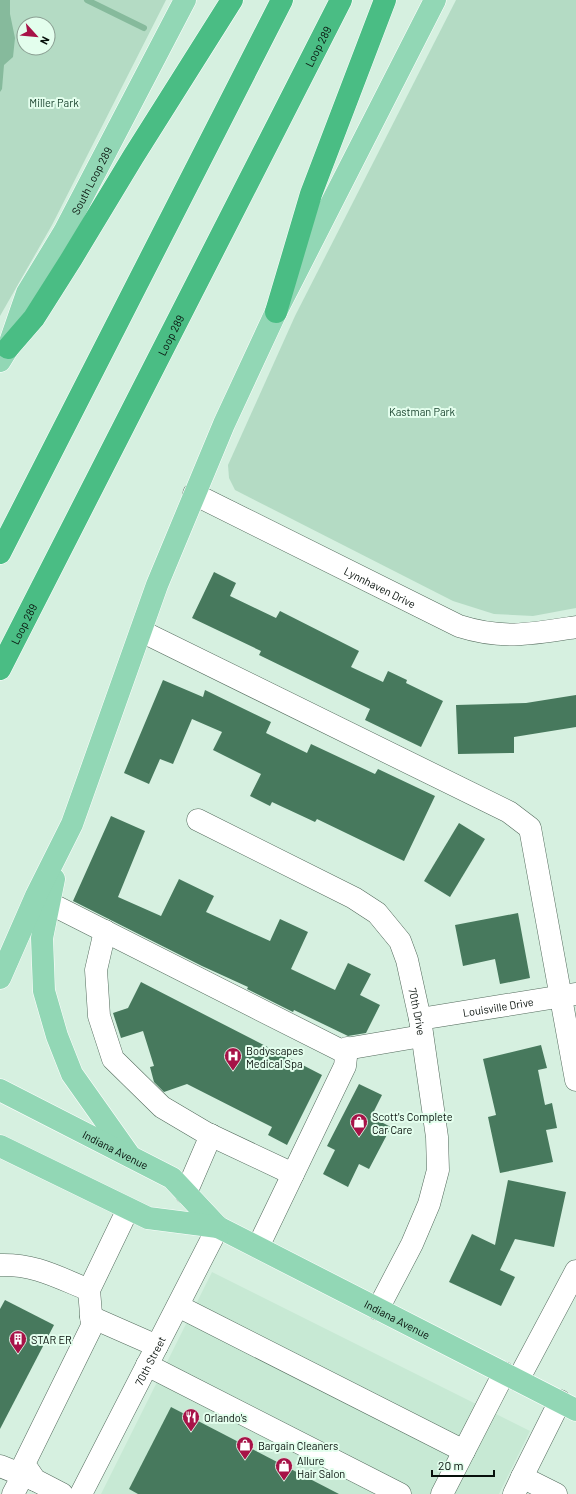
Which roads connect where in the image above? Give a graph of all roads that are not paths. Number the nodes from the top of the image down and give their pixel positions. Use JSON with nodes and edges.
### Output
{"nodes":[{"id":1,"x":185,"y":0,"type":"edge"},
{"id":2,"x":232,"y":0,"type":"edge"},
{"id":3,"x":282,"y":0,"type":"edge"},
{"id":4,"x":341,"y":0,"type":"edge"},
{"id":5,"x":385,"y":0,"type":"edge"},
{"id":6,"x":435,"y":0,"type":"edge"},
{"id":7,"x":276,"y":312,"type":"junction"},
{"id":8,"x":4,"y":355,"type":"edge"},
{"id":9,"x":194,"y":494,"type":"junction"},
{"id":10,"x":0,"y":553,"type":"edge"},
{"id":11,"x":576,"y":627,"type":"edge"},
{"id":12,"x":141,"y":631,"type":"junction"},
{"id":13,"x":0,"y":669,"type":"edge"},
{"id":14,"x":198,"y":820,"type":"dead end"},
{"id":15,"x":72,"y":824,"type":"junction"},
{"id":16,"x":49,"y":903,"type":"junction"},
{"id":17,"x":105,"y":932,"type":"junction"},
{"id":18,"x":0,"y":978,"type":"edge"},
{"id":19,"x":569,"y":996,"type":"edge"},
{"id":20,"x":421,"y":1027,"type":"junction"},
{"id":21,"x":348,"y":1048,"type":"junction"},
{"id":22,"x":576,"y":1080,"type":"edge"},
{"id":23,"x":0,"y":1090,"type":"edge"},
{"id":24,"x":211,"y":1135,"type":"junction"},
{"id":25,"x":0,"y":1146,"type":"edge"},
{"id":26,"x":132,"y":1158,"type":"junction"},
{"id":27,"x":0,"y":1160,"type":"edge"},
{"id":28,"x":36,"y":1165,"type":"junction"},
{"id":29,"x":293,"y":1174,"type":"junction"},
{"id":30,"x":186,"y":1193,"type":"junction"},
{"id":31,"x":128,"y":1209,"type":"junction"},
{"id":32,"x":218,"y":1227,"type":"junction"},
{"id":33,"x":258,"y":1247,"type":"junction"},
{"id":34,"x":0,"y":1265,"type":"edge"},
{"id":35,"x":576,"y":1271,"type":"edge"},
{"id":36,"x":89,"y":1290,"type":"junction"},
{"id":37,"x":178,"y":1306,"type":"junction"},
{"id":38,"x":378,"y":1309,"type":"junction"},
{"id":39,"x":91,"y":1317,"type":"junction"},
{"id":40,"x":152,"y":1356,"type":"junction"},
{"id":41,"x":511,"y":1376,"type":"junction"},
{"id":42,"x":568,"y":1406,"type":"edge"},
{"id":43,"x":464,"y":1451,"type":"junction"},
{"id":44,"x":0,"y":1466,"type":"edge"},
{"id":45,"x":24,"y":1483,"type":"edge"},
{"id":46,"x":518,"y":1486,"type":"edge"},
{"id":47,"x":62,"y":1494,"type":"edge"},
{"id":48,"x":80,"y":1494,"type":"edge"},
{"id":49,"x":400,"y":1494,"type":"edge"},
{"id":50,"x":442,"y":1494,"type":"edge"},
{"id":51,"x":556,"y":1494,"type":"edge"}],
"edges":[{"from":1,"to":8,"type":"main road","name":"South Loop 289"},
{"from":2,"to":8,"type":"highway"},
{"from":3,"to":10,"type":"highway"},
{"from":4,"to":13,"type":"highway","name":"Loop 289"},
{"from":5,"to":7,"type":"highway"},
{"from":6,"to":7,"type":"main road"},
{"from":7,"to":9,"type":"main road"},
{"from":9,"to":11,"type":"street","name":"Lynnhaven Drive"},
{"from":9,"to":12,"type":"main road"},
{"from":12,"to":15,"type":"main road"},
{"from":12,"to":19,"type":"street"},
{"from":14,"to":20,"type":"street","name":"70th Drive"},
{"from":15,"to":16,"type":"main road"},
{"from":15,"to":18,"type":"main road"},
{"from":16,"to":17,"type":"street","name":"Louisville Drive"},
{"from":16,"to":26,"type":"main road"},
{"from":17,"to":21,"type":"street","name":"Louisville Drive"},
{"from":17,"to":24,"type":"street"},
{"from":19,"to":20,"type":"street","name":"Louisville Drive"},
{"from":19,"to":22,"type":"street"},
{"from":20,"to":21,"type":"street","name":"Louisville Drive"},
{"from":20,"to":38,"type":"street","name":"70th Drive"},
{"from":21,"to":29,"type":"street"},
{"from":23,"to":26,"type":"main road","name":"Indiana Avenue"},
{"from":24,"to":29,"type":"street"},
{"from":24,"to":30,"type":"street"},
{"from":25,"to":28,"type":"main road","name":"Indiana Avenue"},
{"from":26,"to":30,"type":"main road","name":"Indiana Avenue"},
{"from":27,"to":28,"type":"main road"},
{"from":28,"to":31,"type":"main road","name":"Indiana Avenue"},
{"from":29,"to":33,"type":"street"},
{"from":30,"to":32,"type":"main road","name":"Indiana Avenue"},
{"from":31,"to":32,"type":"main road","name":"Indiana Avenue"},
{"from":31,"to":36,"type":"street"},
{"from":32,"to":33,"type":"main road","name":"Indiana Avenue"},
{"from":32,"to":37,"type":"street","name":"70th Street"},
{"from":33,"to":38,"type":"main road","name":"Indiana Avenue"},
{"from":34,"to":36,"type":"street"},
{"from":35,"to":41,"type":"street"},
{"from":36,"to":39,"type":"street"},
{"from":37,"to":40,"type":"street","name":"70th Street"},
{"from":37,"to":43,"type":"street"},
{"from":38,"to":41,"type":"main road","name":"Indiana Avenue"},
{"from":39,"to":40,"type":"street"},
{"from":39,"to":45,"type":"street"},
{"from":40,"to":48,"type":"street","name":"70th Street"},
{"from":40,"to":49,"type":"street"},
{"from":41,"to":42,"type":"main road","name":"Indiana Avenue"},
{"from":41,"to":43,"type":"street"},
{"from":42,"to":46,"type":"street"},
{"from":43,"to":50,"type":"street"},
{"from":44,"to":45,"type":"street"},
{"from":45,"to":47,"type":"street"},
{"from":46,"to":51,"type":"street"}]}
